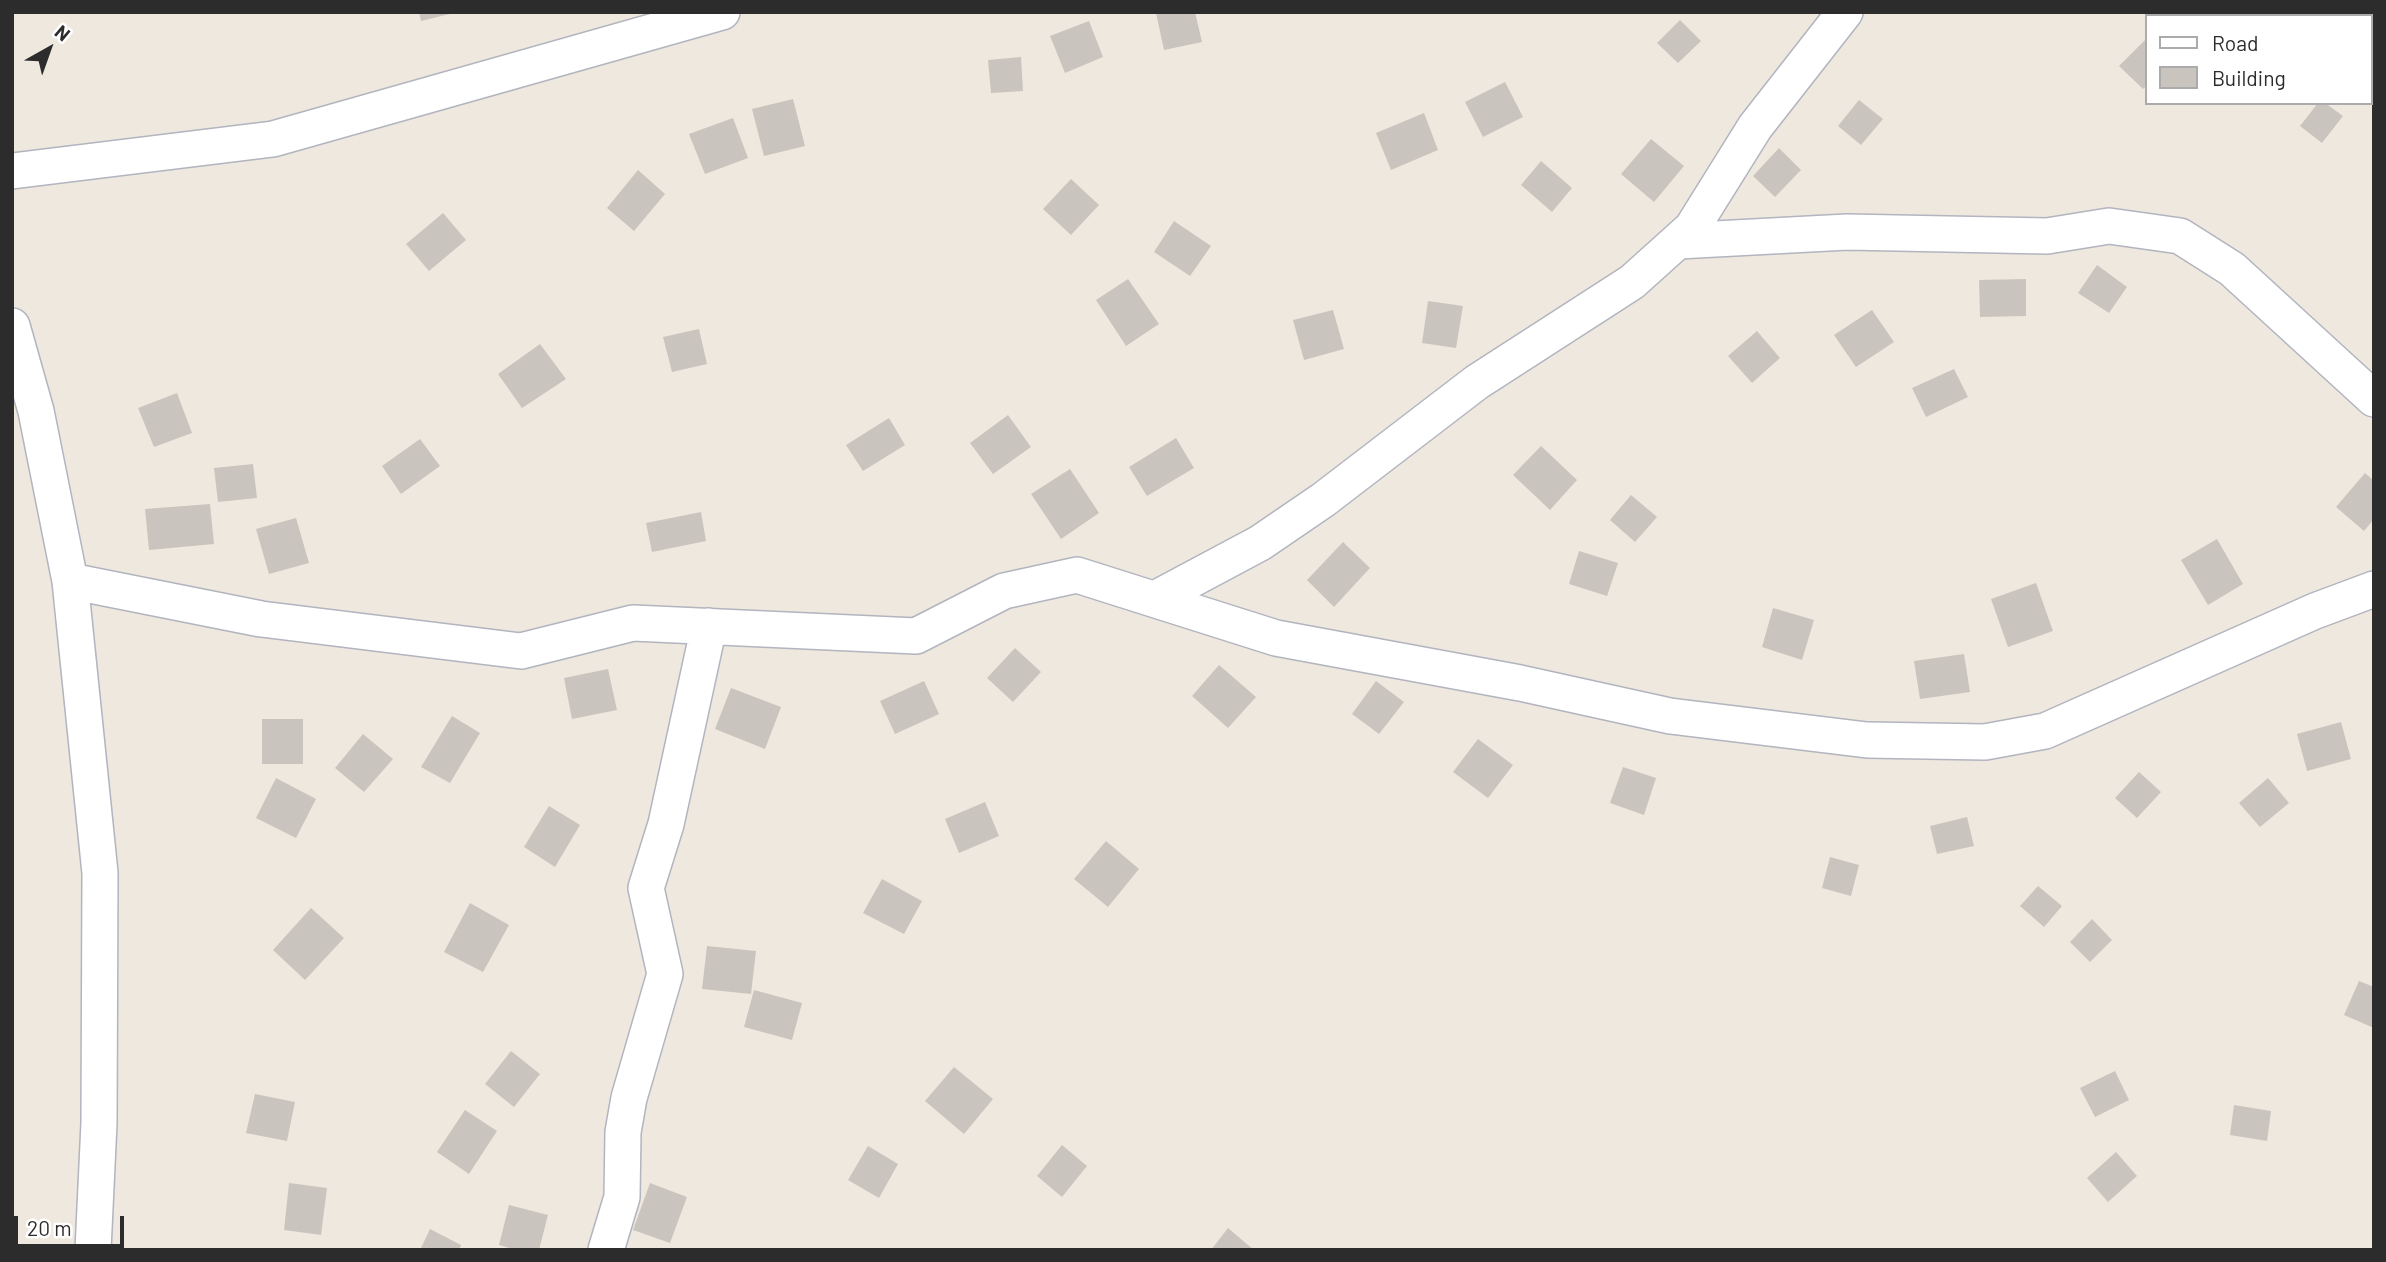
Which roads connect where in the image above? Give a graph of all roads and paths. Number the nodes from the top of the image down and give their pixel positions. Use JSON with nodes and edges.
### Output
{"nodes":[{"id":1,"x":722,"y":12,"type":"edge"},
{"id":2,"x":1845,"y":12,"type":"edge"},
{"id":3,"x":12,"y":171,"type":"edge"},
{"id":4,"x":1678,"y":241,"type":"junction"},
{"id":5,"x":12,"y":326,"type":"edge"},
{"id":6,"x":2374,"y":399,"type":"edge"},
{"id":7,"x":71,"y":581,"type":"junction"},
{"id":8,"x":2374,"y":589,"type":"edge"},
{"id":9,"x":1155,"y":599,"type":"junction"},
{"id":10,"x":709,"y":626,"type":"junction"},
{"id":11,"x":93,"y":1250,"type":"edge"},
{"id":12,"x":606,"y":1250,"type":"edge"}],
"edges":[{"from":1,"to":3,"type":"street"},
{"from":2,"to":4,"type":"street"},
{"from":4,"to":6,"type":"street"},
{"from":4,"to":9,"type":"street"},
{"from":5,"to":7,"type":"street"},
{"from":7,"to":10,"type":"street"},
{"from":7,"to":11,"type":"street"},
{"from":8,"to":9,"type":"street"},
{"from":9,"to":10,"type":"street"},
{"from":10,"to":12,"type":"street"}]}
